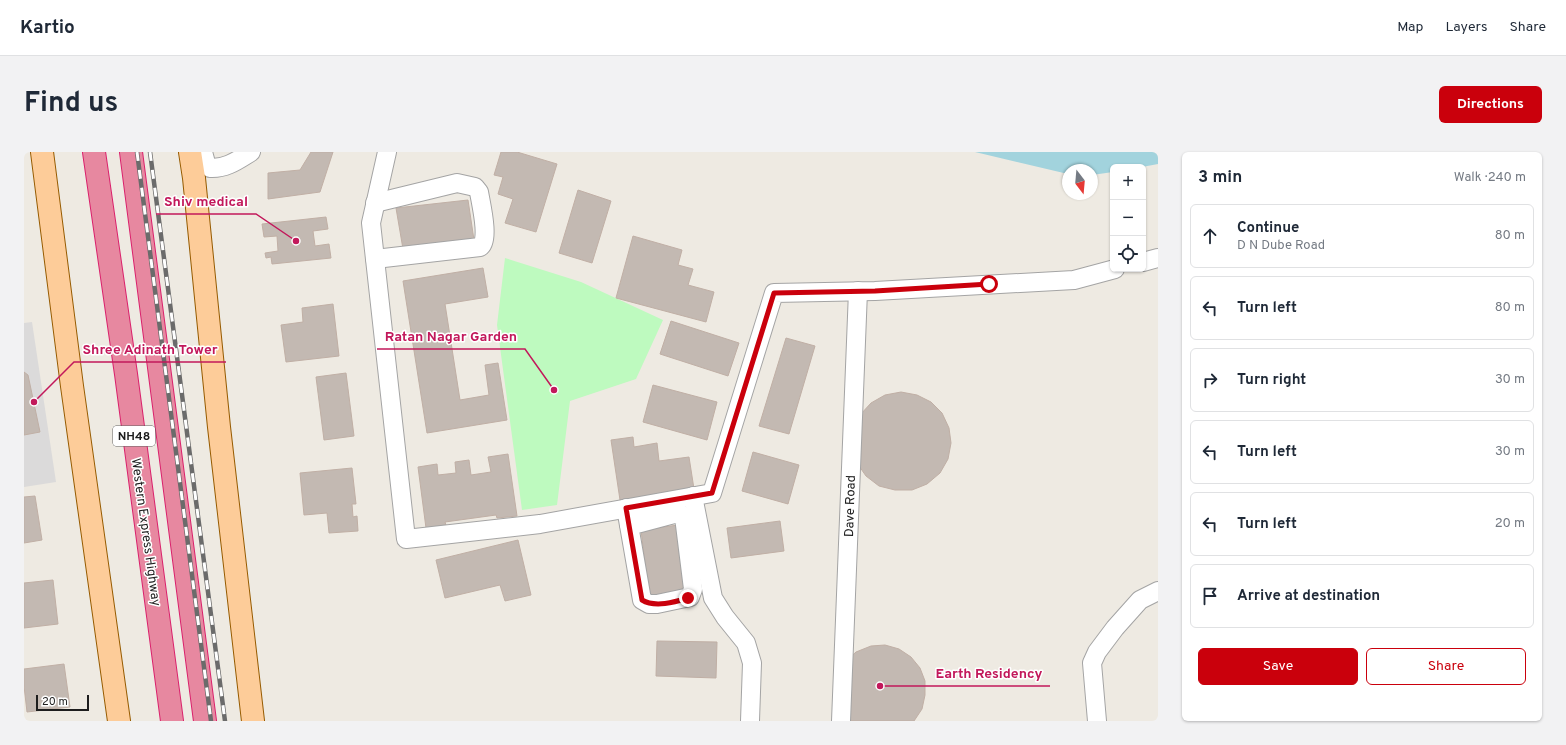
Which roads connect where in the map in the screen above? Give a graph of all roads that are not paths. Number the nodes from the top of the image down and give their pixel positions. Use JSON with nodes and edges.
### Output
{"nodes":[{"id":1,"x":42,"y":152,"type":"edge"},
{"id":2,"x":94,"y":152,"type":"edge"},
{"id":3,"x":131,"y":152,"type":"edge"},
{"id":4,"x":190,"y":152,"type":"edge"},
{"id":5,"x":203,"y":152,"type":"edge"},
{"id":6,"x":251,"y":152,"type":"edge"},
{"id":7,"x":387,"y":152,"type":"edge"},
{"id":8,"x":375,"y":203,"type":"junction"},
{"id":9,"x":1158,"y":258,"type":"edge"},
{"id":10,"x":375,"y":259,"type":"junction"},
{"id":11,"x":1146,"y":261,"type":"edge"},
{"id":12,"x":1110,"y":270,"type":"edge"},
{"id":13,"x":858,"y":291,"type":"junction"},
{"id":14,"x":693,"y":496,"type":"junction"},
{"id":15,"x":626,"y":508,"type":"junction"},
{"id":16,"x":629,"y":526,"type":"junction"},
{"id":17,"x":1158,"y":591,"type":"edge"},
{"id":18,"x":118,"y":721,"type":"edge"},
{"id":19,"x":172,"y":721,"type":"edge"},
{"id":20,"x":205,"y":721,"type":"edge"},
{"id":21,"x":253,"y":721,"type":"edge"},
{"id":22,"x":750,"y":721,"type":"edge"},
{"id":23,"x":841,"y":721,"type":"edge"},
{"id":24,"x":1097,"y":721,"type":"edge"}],
"edges":[{"from":1,"to":18,"type":"main road"},
{"from":2,"to":19,"type":"highway","name":"Western Express Highway","number":"NH48"},
{"from":3,"to":20,"type":"highway","number":"NH48"},
{"from":4,"to":21,"type":"main road"},
{"from":5,"to":6,"type":"street"},
{"from":7,"to":8,"type":"street"},
{"from":8,"to":10,"type":"street"},
{"from":8,"to":10,"type":"street"},
{"from":9,"to":11,"type":"street"},
{"from":10,"to":15,"type":"street"},
{"from":12,"to":13,"type":"street"},
{"from":13,"to":14,"type":"street"},
{"from":13,"to":23,"type":"street","name":"Dave Road"},
{"from":14,"to":15,"type":"street"},
{"from":14,"to":22,"type":"street"},
{"from":15,"to":16,"type":"street"},
{"from":16,"to":16,"type":"street"},
{"from":17,"to":24,"type":"street"}]}
